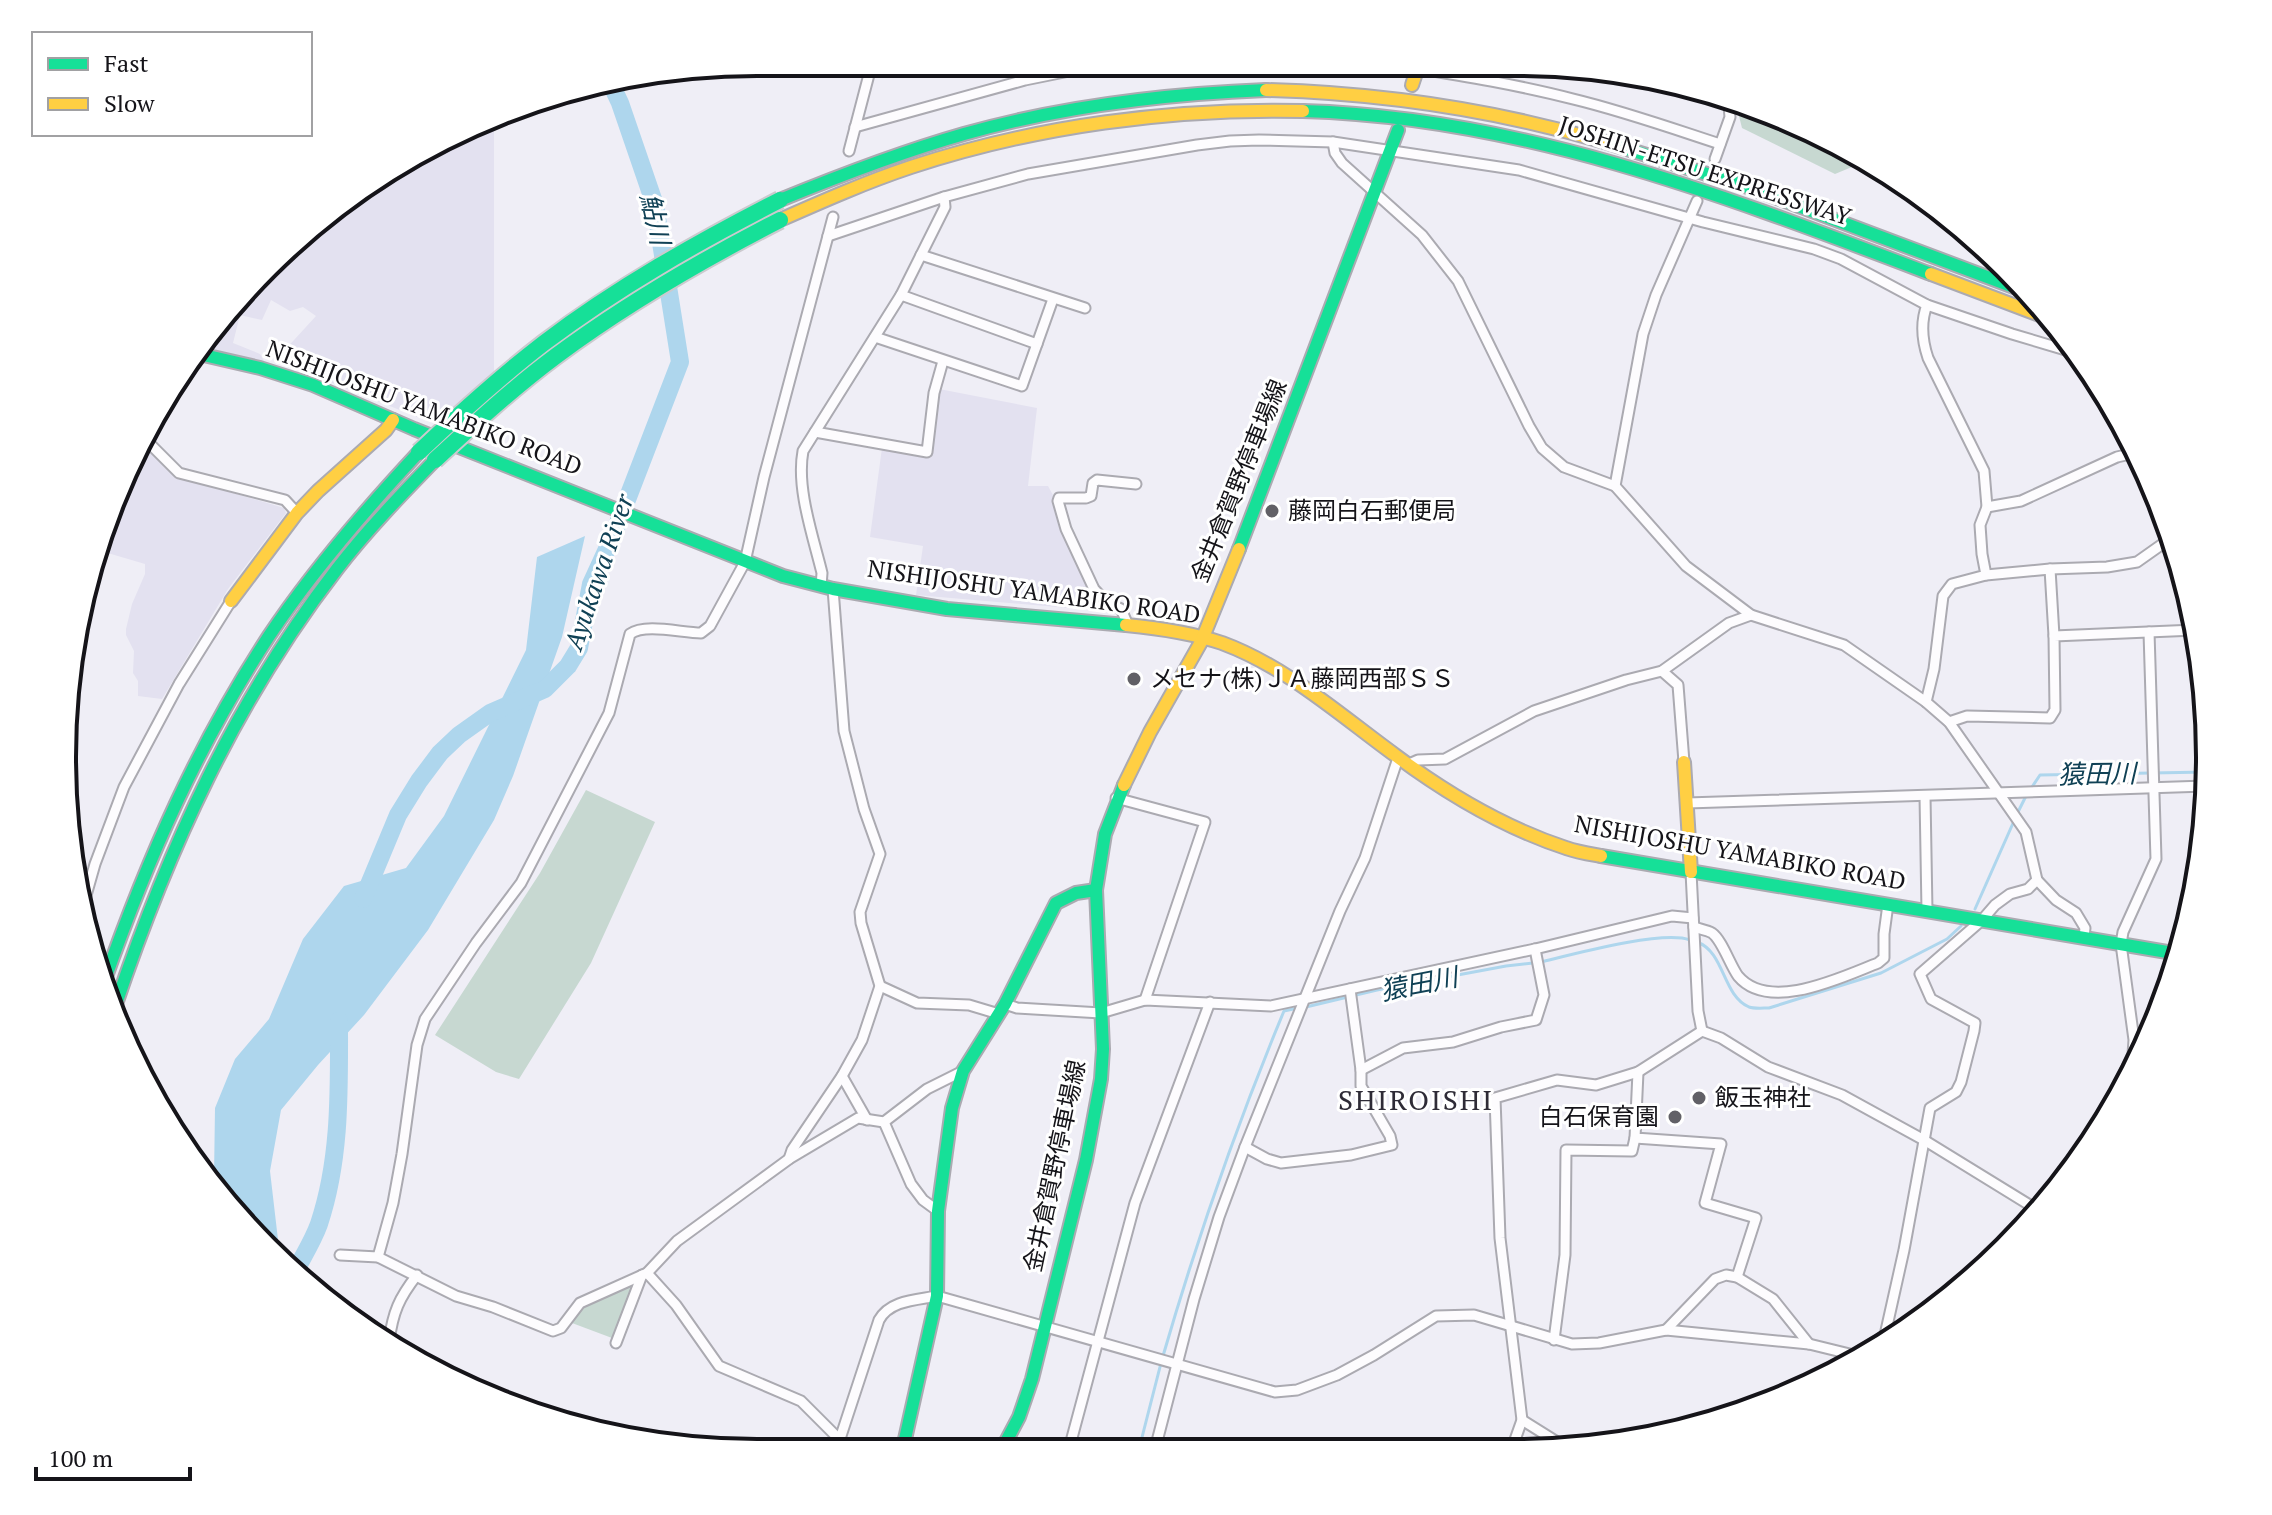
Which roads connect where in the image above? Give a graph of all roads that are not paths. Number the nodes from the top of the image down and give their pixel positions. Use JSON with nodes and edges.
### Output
{"nodes":[{"id":1,"x":869,"y":76,"type":"edge"},
{"id":2,"x":1045,"y":76,"type":"edge"},
{"id":3,"x":1414,"y":76,"type":"edge"},
{"id":4,"x":1465,"y":76,"type":"edge"},
{"id":5,"x":1412,"y":85,"type":"dead end"},
{"id":6,"x":1729,"y":111,"type":"edge"},
{"id":7,"x":855,"y":127,"type":"junction"},
{"id":8,"x":1398,"y":130,"type":"dead end"},
{"id":9,"x":1333,"y":142,"type":"junction"},
{"id":10,"x":1720,"y":144,"type":"junction"},
{"id":11,"x":1390,"y":150,"type":"junction"},
{"id":12,"x":849,"y":151,"type":"dead end"},
{"id":13,"x":1715,"y":159,"type":"dead end"},
{"id":14,"x":1374,"y":193,"type":"junction"},
{"id":15,"x":944,"y":197,"type":"junction"},
{"id":16,"x":1697,"y":201,"type":"dead end"},
{"id":17,"x":833,"y":217,"type":"dead end"},
{"id":18,"x":1689,"y":218,"type":"junction"},
{"id":19,"x":828,"y":236,"type":"junction"},
{"id":20,"x":921,"y":255,"type":"junction"},
{"id":21,"x":2003,"y":283,"type":"edge"},
{"id":22,"x":901,"y":295,"type":"junction"},
{"id":23,"x":1053,"y":299,"type":"junction"},
{"id":24,"x":1927,"y":305,"type":"junction"},
{"id":25,"x":1085,"y":308,"type":"dead end"},
{"id":26,"x":2029,"y":311,"type":"edge"},
{"id":27,"x":875,"y":337,"type":"junction"},
{"id":28,"x":1037,"y":344,"type":"junction"},
{"id":29,"x":2059,"y":348,"type":"edge"},
{"id":30,"x":208,"y":356,"type":"edge"},
{"id":31,"x":943,"y":361,"type":"junction"},
{"id":32,"x":393,"y":420,"type":"junction"},
{"id":33,"x":815,"y":432,"type":"junction"},
{"id":34,"x":152,"y":446,"type":"edge"},
{"id":35,"x":2125,"y":455,"type":"edge"},
{"id":36,"x":1136,"y":484,"type":"dead end"},
{"id":37,"x":1615,"y":486,"type":"junction"},
{"id":38,"x":1987,"y":507,"type":"junction"},
{"id":39,"x":297,"y":513,"type":"junction"},
{"id":40,"x":2162,"y":544,"type":"edge"},
{"id":41,"x":745,"y":562,"type":"junction"},
{"id":42,"x":2050,"y":569,"type":"junction"},
{"id":43,"x":1986,"y":575,"type":"junction"},
{"id":44,"x":827,"y":587,"type":"junction"},
{"id":45,"x":231,"y":601,"type":"joint"},
{"id":46,"x":1751,"y":615,"type":"junction"},
{"id":47,"x":1128,"y":625,"type":"junction"},
{"id":48,"x":2184,"y":630,"type":"edge"},
{"id":49,"x":2149,"y":632,"type":"junction"},
{"id":50,"x":2054,"y":636,"type":"junction"},
{"id":51,"x":1203,"y":638,"type":"junction"},
{"id":52,"x":1662,"y":671,"type":"junction"},
{"id":53,"x":1926,"y":702,"type":"junction"},
{"id":54,"x":1949,"y":722,"type":"junction"},
{"id":55,"x":1404,"y":761,"type":"junction"},
{"id":56,"x":1684,"y":762,"type":"joint"},
{"id":57,"x":2195,"y":786,"type":"edge"},
{"id":58,"x":2155,"y":788,"type":"junction"},
{"id":59,"x":1999,"y":794,"type":"junction"},
{"id":60,"x":1925,"y":796,"type":"junction"},
{"id":61,"x":1116,"y":798,"type":"junction"},
{"id":62,"x":1687,"y":803,"type":"junction"},
{"id":63,"x":1691,"y":872,"type":"junction"},
{"id":64,"x":2037,"y":880,"type":"junction"},
{"id":65,"x":88,"y":887,"type":"edge"},
{"id":66,"x":1096,"y":890,"type":"junction"},
{"id":67,"x":1888,"y":904,"type":"junction"},
{"id":68,"x":1927,"y":911,"type":"junction"},
{"id":69,"x":1982,"y":920,"type":"junction"},
{"id":70,"x":1694,"y":922,"type":"junction"},
{"id":71,"x":2084,"y":937,"type":"junction"},
{"id":72,"x":2121,"y":944,"type":"junction"},
{"id":73,"x":1536,"y":951,"type":"junction"},
{"id":74,"x":2168,"y":952,"type":"edge"},
{"id":75,"x":109,"y":967,"type":"edge"},
{"id":76,"x":880,"y":986,"type":"junction"},
{"id":77,"x":1351,"y":991,"type":"junction"},
{"id":78,"x":119,"y":995,"type":"edge"},
{"id":79,"x":1145,"y":1000,"type":"junction"},
{"id":80,"x":1304,"y":1000,"type":"junction"},
{"id":81,"x":1210,"y":1002,"type":"junction"},
{"id":82,"x":1002,"y":1009,"type":"junction"},
{"id":83,"x":1101,"y":1013,"type":"junction"},
{"id":84,"x":1702,"y":1031,"type":"junction"},
{"id":85,"x":2134,"y":1041,"type":"edge"},
{"id":86,"x":1361,"y":1070,"type":"junction"},
{"id":87,"x":963,"y":1071,"type":"junction"},
{"id":88,"x":1638,"y":1072,"type":"junction"},
{"id":89,"x":842,"y":1076,"type":"junction"},
{"id":90,"x":867,"y":1120,"type":"junction"},
{"id":91,"x":884,"y":1122,"type":"junction"},
{"id":92,"x":1635,"y":1138,"type":"junction"},
{"id":93,"x":1924,"y":1140,"type":"junction"},
{"id":94,"x":1245,"y":1147,"type":"junction"},
{"id":95,"x":789,"y":1159,"type":"junction"},
{"id":96,"x":2029,"y":1205,"type":"edge"},
{"id":97,"x":938,"y":1211,"type":"junction"},
{"id":98,"x":340,"y":1255,"type":"dead end"},
{"id":99,"x":378,"y":1257,"type":"junction"},
{"id":100,"x":644,"y":1274,"type":"junction"},
{"id":101,"x":417,"y":1275,"type":"junction"},
{"id":102,"x":1737,"y":1277,"type":"junction"},
{"id":103,"x":937,"y":1296,"type":"junction"},
{"id":104,"x":1510,"y":1326,"type":"junction"},
{"id":105,"x":1046,"y":1327,"type":"junction"},
{"id":106,"x":1887,"y":1328,"type":"edge"},
{"id":107,"x":1666,"y":1330,"type":"junction"},
{"id":108,"x":390,"y":1331,"type":"edge"},
{"id":109,"x":1097,"y":1340,"type":"junction"},
{"id":110,"x":1554,"y":1340,"type":"junction"},
{"id":111,"x":616,"y":1343,"type":"dead end"},
{"id":112,"x":1809,"y":1344,"type":"junction"},
{"id":113,"x":1846,"y":1353,"type":"edge"},
{"id":114,"x":1177,"y":1363,"type":"junction"},
{"id":115,"x":1522,"y":1420,"type":"junction"},
{"id":116,"x":1551,"y":1438,"type":"edge"},
{"id":117,"x":834,"y":1439,"type":"edge"},
{"id":118,"x":840,"y":1439,"type":"edge"},
{"id":119,"x":905,"y":1439,"type":"edge"},
{"id":120,"x":1007,"y":1439,"type":"edge"},
{"id":121,"x":1072,"y":1439,"type":"edge"},
{"id":122,"x":1158,"y":1439,"type":"edge"},
{"id":123,"x":1515,"y":1439,"type":"edge"}],
"edges":[{"from":1,"to":7,"type":"street"},
{"from":2,"to":7,"type":"street"},
{"from":3,"to":5,"type":"main road"},
{"from":4,"to":10,"type":"street"},
{"from":6,"to":10,"type":"street"},
{"from":7,"to":12,"type":"street"},
{"from":8,"to":11,"type":"main road","name":"金井倉賀野停車場線"},
{"from":9,"to":11,"type":"street"},
{"from":9,"to":14,"type":"street"},
{"from":9,"to":15,"type":"street"},
{"from":10,"to":13,"type":"street"},
{"from":11,"to":14,"type":"main road","name":"金井倉賀野停車場線"},
{"from":11,"to":18,"type":"street"},
{"from":14,"to":37,"type":"street"},
{"from":14,"to":51,"type":"main road","name":"金井倉賀野停車場線"},
{"from":15,"to":19,"type":"street"},
{"from":15,"to":20,"type":"street"},
{"from":16,"to":18,"type":"street"},
{"from":17,"to":19,"type":"street"},
{"from":18,"to":24,"type":"street"},
{"from":18,"to":37,"type":"street"},
{"from":19,"to":41,"type":"street"},
{"from":20,"to":22,"type":"street"},
{"from":20,"to":23,"type":"street"},
{"from":21,"to":75,"type":"main road","name":"JOSHIN-ETSU EXPRESSWAY","bridge":true},
{"from":22,"to":27,"type":"street"},
{"from":22,"to":28,"type":"street"},
{"from":23,"to":25,"type":"street"},
{"from":23,"to":28,"type":"street"},
{"from":24,"to":29,"type":"street"},
{"from":24,"to":38,"type":"street"},
{"from":26,"to":78,"type":"main road","name":"JOSHIN-ETSU EXPRESSWAY","bridge":true},
{"from":27,"to":31,"type":"street"},
{"from":27,"to":33,"type":"street"},
{"from":28,"to":31,"type":"street"},
{"from":30,"to":32,"type":"main road","name":"NISHIJOSHU YAMABIKO ROAD"},
{"from":31,"to":33,"type":"street"},
{"from":32,"to":39,"type":"main road"},
{"from":32,"to":41,"type":"main road","name":"NISHIJOSHU YAMABIKO ROAD"},
{"from":33,"to":44,"type":"street"},
{"from":34,"to":39,"type":"street"},
{"from":35,"to":38,"type":"street"},
{"from":36,"to":47,"type":"street"},
{"from":37,"to":46,"type":"street"},
{"from":38,"to":43,"type":"street"},
{"from":39,"to":45,"type":"main road"},
{"from":40,"to":42,"type":"street"},
{"from":41,"to":44,"type":"main road","name":"NISHIJOSHU YAMABIKO ROAD"},
{"from":41,"to":99,"type":"street"},
{"from":42,"to":43,"type":"street"},
{"from":42,"to":50,"type":"street"},
{"from":43,"to":53,"type":"street"},
{"from":44,"to":47,"type":"main road","name":"NISHIJOSHU YAMABIKO ROAD"},
{"from":44,"to":76,"type":"street"},
{"from":45,"to":65,"type":"street"},
{"from":46,"to":52,"type":"street"},
{"from":46,"to":53,"type":"street"},
{"from":47,"to":51,"type":"main road","name":"NISHIJOSHU YAMABIKO ROAD"},
{"from":48,"to":49,"type":"street"},
{"from":49,"to":50,"type":"street"},
{"from":49,"to":58,"type":"street"},
{"from":50,"to":54,"type":"street"},
{"from":51,"to":55,"type":"main road","name":"NISHIJOSHU YAMABIKO ROAD"},
{"from":51,"to":61,"type":"main road","name":"金井倉賀野停車場線"},
{"from":52,"to":55,"type":"street"},
{"from":52,"to":56,"type":"street"},
{"from":53,"to":54,"type":"street"},
{"from":54,"to":59,"type":"street"},
{"from":55,"to":63,"type":"main road","name":"NISHIJOSHU YAMABIKO ROAD"},
{"from":55,"to":80,"type":"street"},
{"from":56,"to":62,"type":"main road"},
{"from":57,"to":58,"type":"street"},
{"from":58,"to":59,"type":"street"},
{"from":58,"to":72,"type":"street"},
{"from":59,"to":60,"type":"street"},
{"from":59,"to":64,"type":"street"},
{"from":60,"to":62,"type":"street"},
{"from":60,"to":68,"type":"street"},
{"from":61,"to":66,"type":"main road","name":"金井倉賀野停車場線"},
{"from":61,"to":79,"type":"street"},
{"from":62,"to":63,"type":"main road"},
{"from":63,"to":67,"type":"main road","name":"NISHIJOSHU YAMABIKO ROAD"},
{"from":63,"to":70,"type":"street"},
{"from":64,"to":69,"type":"street"},
{"from":64,"to":71,"type":"street"},
{"from":66,"to":82,"type":"main road"},
{"from":66,"to":83,"type":"main road","name":"金井倉賀野停車場線"},
{"from":67,"to":68,"type":"main road","name":"NISHIJOSHU YAMABIKO ROAD"},
{"from":67,"to":70,"type":"street"},
{"from":68,"to":69,"type":"main road","name":"NISHIJOSHU YAMABIKO ROAD"},
{"from":69,"to":71,"type":"main road","name":"NISHIJOSHU YAMABIKO ROAD"},
{"from":69,"to":93,"type":"street"},
{"from":70,"to":73,"type":"street"},
{"from":70,"to":84,"type":"street"},
{"from":71,"to":72,"type":"main road","name":"NISHIJOSHU YAMABIKO ROAD"},
{"from":72,"to":74,"type":"main road","name":"NISHIJOSHU YAMABIKO ROAD"},
{"from":72,"to":85,"type":"street"},
{"from":73,"to":77,"type":"street"},
{"from":73,"to":86,"type":"street"},
{"from":76,"to":82,"type":"street"},
{"from":76,"to":89,"type":"street"},
{"from":77,"to":80,"type":"street"},
{"from":77,"to":86,"type":"street"},
{"from":79,"to":81,"type":"street"},
{"from":79,"to":83,"type":"street"},
{"from":80,"to":81,"type":"street"},
{"from":80,"to":94,"type":"street"},
{"from":81,"to":109,"type":"street"},
{"from":82,"to":83,"type":"street"},
{"from":82,"to":87,"type":"main road"},
{"from":83,"to":105,"type":"main road","name":"金井倉賀野停車場線"},
{"from":84,"to":88,"type":"street"},
{"from":84,"to":93,"type":"street"},
{"from":86,"to":94,"type":"street"},
{"from":87,"to":91,"type":"street"},
{"from":87,"to":97,"type":"main road"},
{"from":88,"to":92,"type":"street"},
{"from":88,"to":104,"type":"street"},
{"from":89,"to":90,"type":"street"},
{"from":89,"to":95,"type":"street"},
{"from":90,"to":91,"type":"street"},
{"from":90,"to":95,"type":"street"},
{"from":91,"to":97,"type":"street"},
{"from":92,"to":102,"type":"street"},
{"from":92,"to":110,"type":"street"},
{"from":93,"to":96,"type":"street"},
{"from":93,"to":106,"type":"street"},
{"from":94,"to":114,"type":"street"},
{"from":95,"to":100,"type":"street"},
{"from":97,"to":103,"type":"main road"},
{"from":98,"to":99,"type":"street"},
{"from":99,"to":101,"type":"street"},
{"from":100,"to":101,"type":"street"},
{"from":100,"to":111,"type":"street"},
{"from":100,"to":117,"type":"street"},
{"from":101,"to":108,"type":"street"},
{"from":102,"to":107,"type":"street"},
{"from":102,"to":112,"type":"street"},
{"from":103,"to":105,"type":"street"},
{"from":103,"to":118,"type":"street"},
{"from":103,"to":119,"type":"main road"},
{"from":104,"to":110,"type":"street"},
{"from":104,"to":114,"type":"street"},
{"from":104,"to":115,"type":"street"},
{"from":105,"to":109,"type":"street"},
{"from":105,"to":120,"type":"main road","name":"金井倉賀野停車場線"},
{"from":107,"to":110,"type":"street"},
{"from":107,"to":112,"type":"street"},
{"from":109,"to":114,"type":"street"},
{"from":109,"to":121,"type":"street"},
{"from":112,"to":113,"type":"street"},
{"from":114,"to":122,"type":"street"},
{"from":115,"to":116,"type":"street"},
{"from":115,"to":123,"type":"street"}]}
